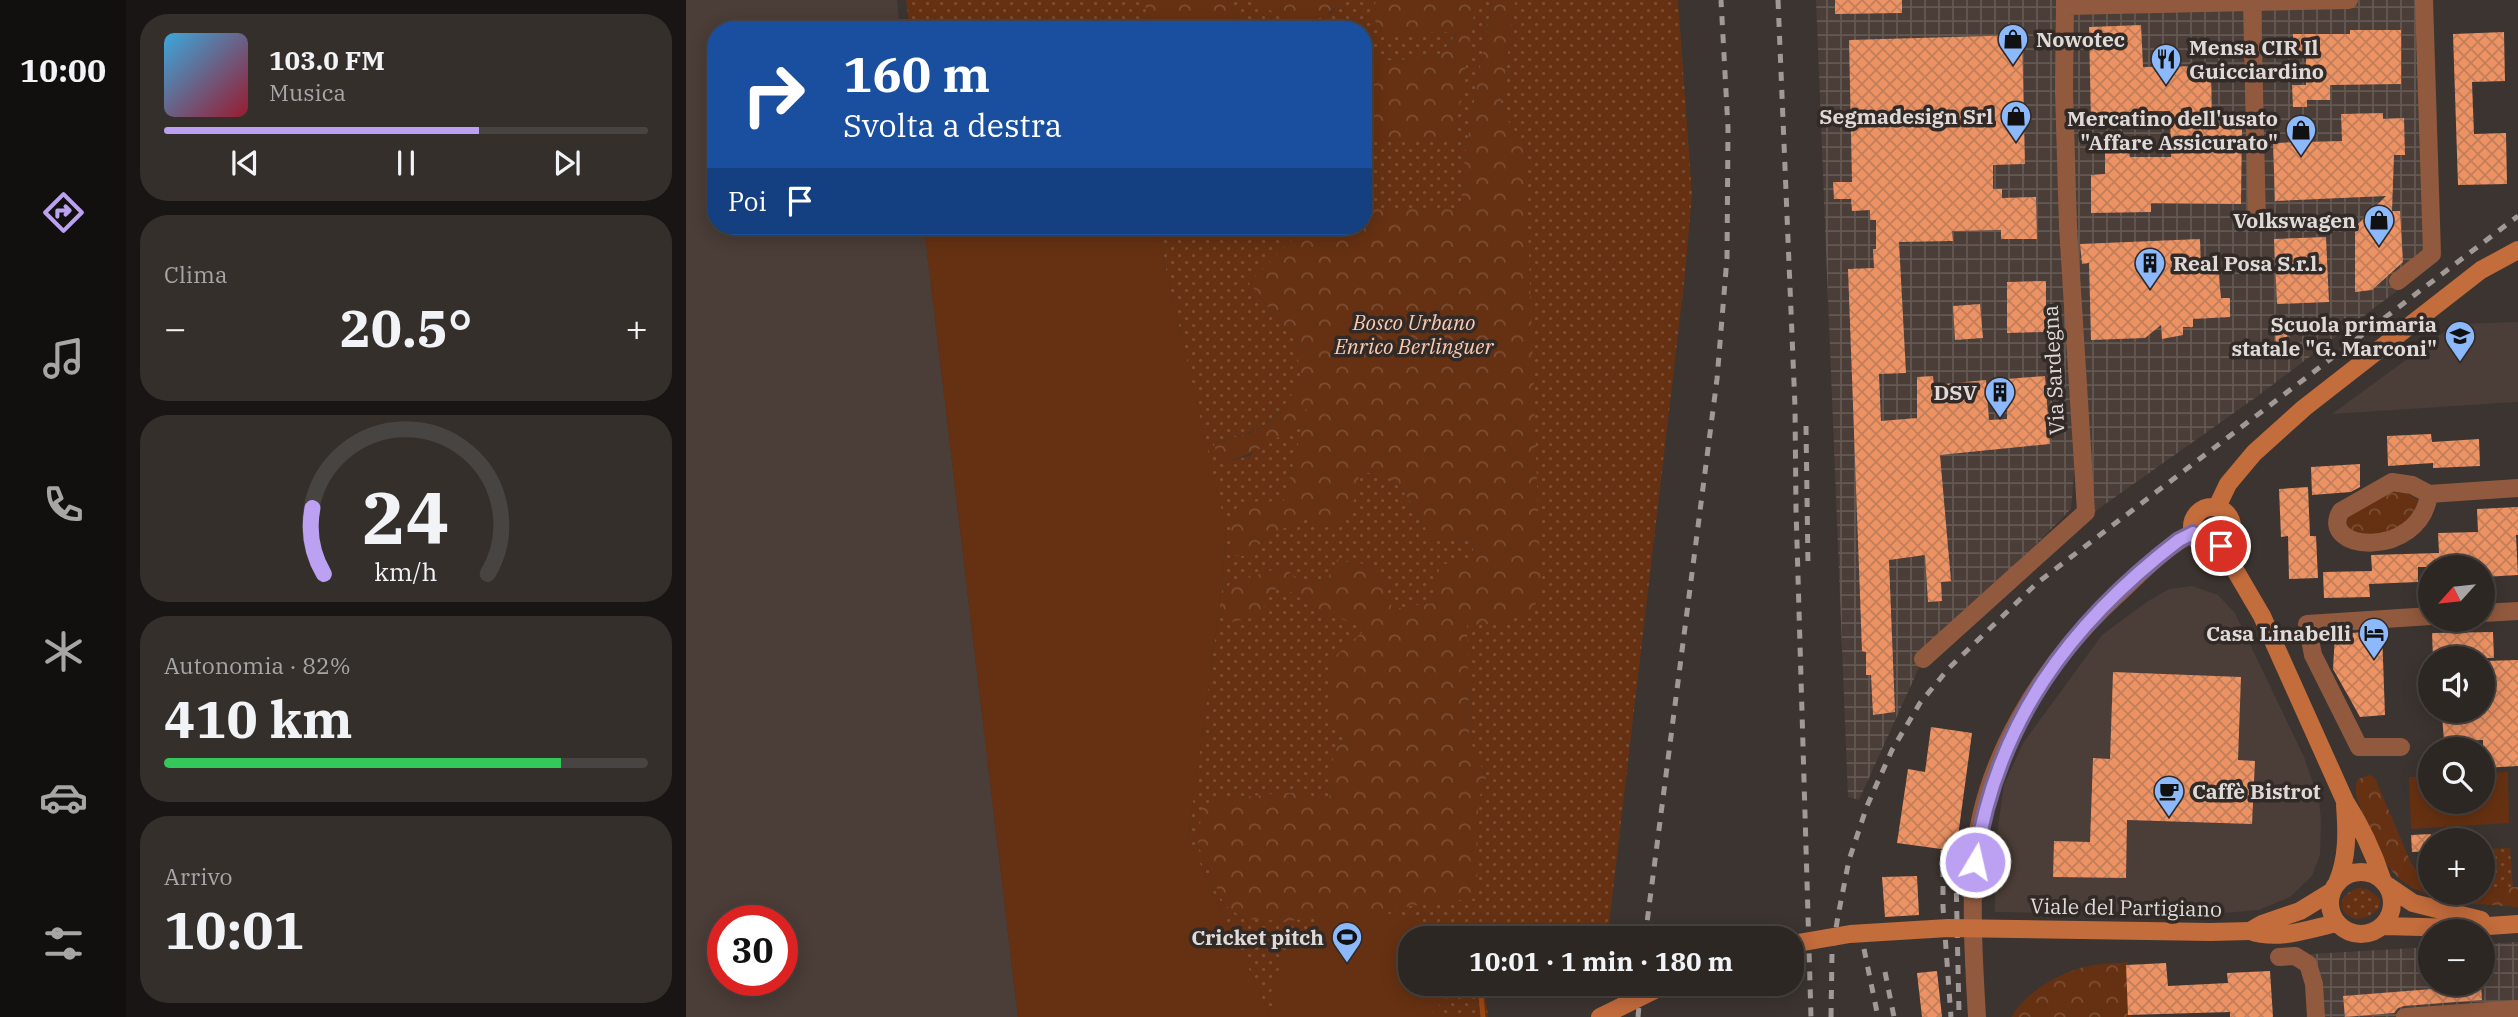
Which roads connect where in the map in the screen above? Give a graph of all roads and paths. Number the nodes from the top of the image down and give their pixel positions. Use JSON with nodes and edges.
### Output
{"nodes":[{"id":1,"x":2349,"y":0,"type":"edge"},
{"id":2,"x":2424,"y":0,"type":"edge"},
{"id":3,"x":2252,"y":2,"type":"edge"},
{"id":4,"x":2065,"y":3,"type":"edge"},
{"id":5,"x":2252,"y":222,"type":"dead end"},
{"id":6,"x":2518,"y":250,"type":"edge"},
{"id":7,"x":2398,"y":281,"type":"dead end"},
{"id":8,"x":2518,"y":488,"type":"edge"},
{"id":9,"x":2429,"y":494,"type":"junction"},
{"id":10,"x":2217,"y":507,"type":"junction"},
{"id":11,"x":2193,"y":533,"type":"junction"},
{"id":12,"x":2221,"y":546,"type":"junction"},
{"id":13,"x":2518,"y":611,"type":"edge"},
{"id":14,"x":2496,"y":612,"type":"edge"},
{"id":15,"x":2418,"y":617,"type":"edge"},
{"id":16,"x":1923,"y":659,"type":"dead end"},
{"id":17,"x":2400,"y":747,"type":"dead end"},
{"id":18,"x":2344,"y":802,"type":"junction"},
{"id":19,"x":2385,"y":882,"type":"junction"},
{"id":20,"x":2334,"y":887,"type":"junction"},
{"id":21,"x":2337,"y":923,"type":"junction"},
{"id":22,"x":2512,"y":925,"type":"edge"},
{"id":23,"x":2384,"y":926,"type":"junction"},
{"id":24,"x":2250,"y":931,"type":"junction"},
{"id":25,"x":1804,"y":942,"type":"edge"},
{"id":26,"x":2279,"y":957,"type":"dead end"},
{"id":27,"x":1643,"y":996,"type":"edge"},
{"id":28,"x":2518,"y":1009,"type":"edge"},
{"id":29,"x":1600,"y":1017,"type":"edge"},
{"id":30,"x":1976,"y":1017,"type":"edge"},
{"id":31,"x":2316,"y":1017,"type":"edge"},
{"id":32,"x":2405,"y":1017,"type":"edge"}],
"edges":[{"from":1,"to":3,"type":"street"},
{"from":2,"to":7,"type":"street"},
{"from":3,"to":4,"type":"street"},
{"from":3,"to":5,"type":"street"},
{"from":4,"to":16,"type":"street","name":"Via Sardegna"},
{"from":6,"to":10,"type":"main road"},
{"from":8,"to":9,"type":"street"},
{"from":9,"to":9,"type":"street"},
{"from":10,"to":11,"type":"main road"},
{"from":10,"to":12,"type":"main road"},
{"from":11,"to":12,"type":"main road"},
{"from":11,"to":30,"type":"street"},
{"from":12,"to":18,"type":"main road"},
{"from":13,"to":14,"type":"street"},
{"from":15,"to":17,"type":"street"},
{"from":18,"to":19,"type":"main road"},
{"from":18,"to":20,"type":"main road"},
{"from":19,"to":20,"type":"main road","name":"Viale del Partigiano"},
{"from":19,"to":22,"type":"main road","name":"Viale del Partigiano"},
{"from":19,"to":23,"type":"main road"},
{"from":20,"to":21,"type":"main road"},
{"from":20,"to":24,"type":"main road","name":"Viale del Partigiano"},
{"from":21,"to":23,"type":"main road","name":"Viale del Partigiano"},
{"from":21,"to":24,"type":"main road","name":"Viale del Partigiano"},
{"from":22,"to":23,"type":"main road","name":"Viale del Partigiano"},
{"from":24,"to":25,"type":"main road","name":"Viale del Partigiano","bridge":true},
{"from":26,"to":31,"type":"street"},
{"from":27,"to":29,"type":"main road","bridge":true},
{"from":28,"to":32,"type":"street"}]}
